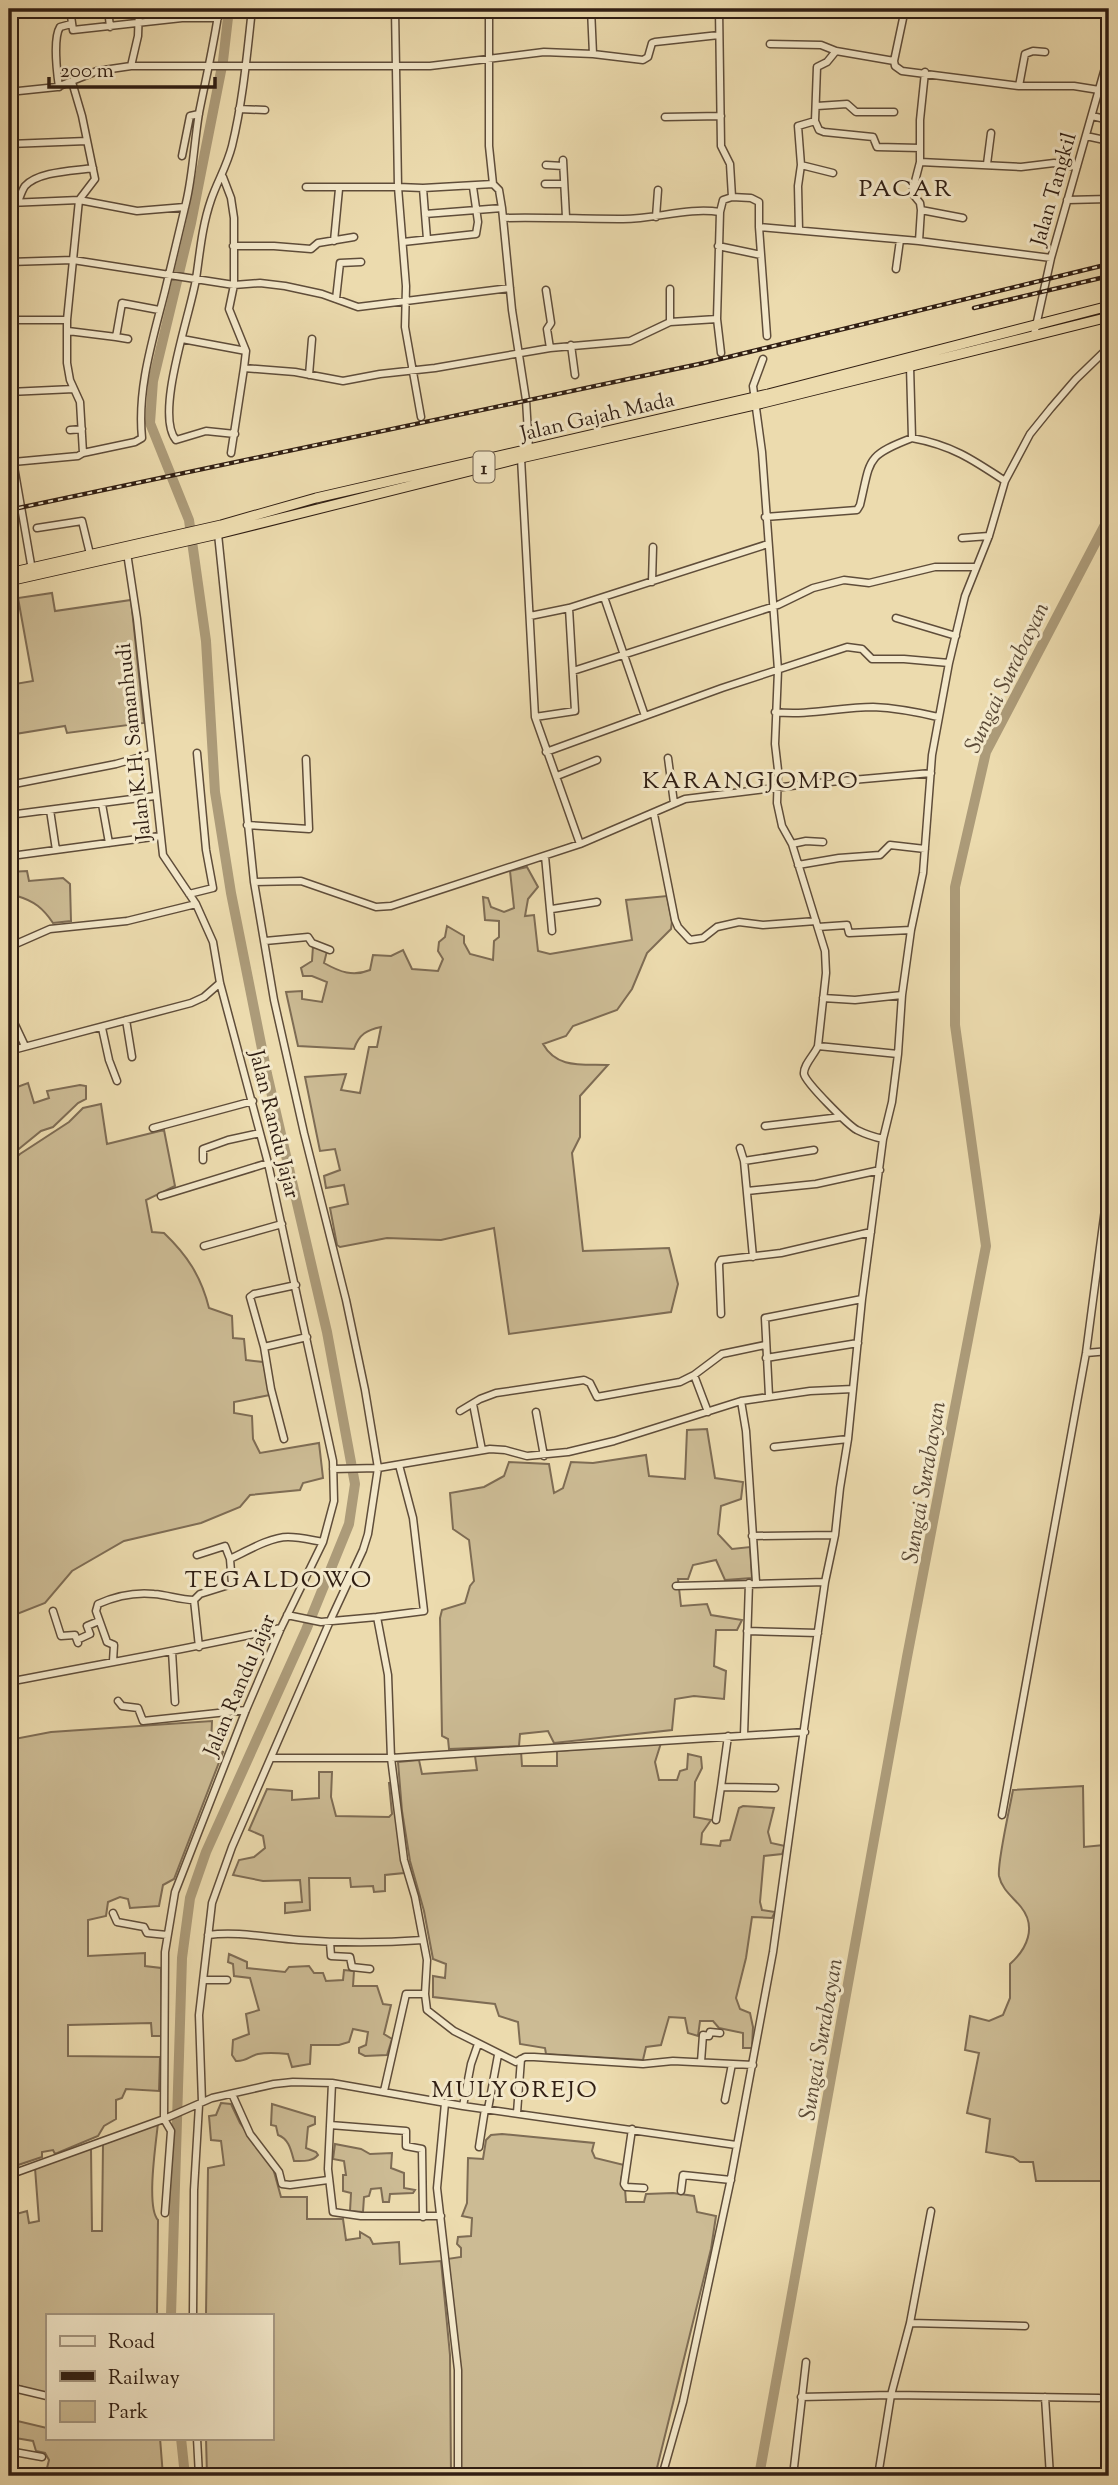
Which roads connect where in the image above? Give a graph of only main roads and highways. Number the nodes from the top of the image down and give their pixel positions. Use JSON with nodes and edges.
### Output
{"nodes":[{"id":1,"x":1109,"y":306,"type":"edge"},
{"id":2,"x":1109,"y":317,"type":"edge"},
{"id":3,"x":1035,"y":330,"type":"junction"},
{"id":4,"x":761,"y":400,"type":"junction"},
{"id":5,"x":205,"y":533,"type":"junction"},
{"id":6,"x":180,"y":538,"type":"junction"},
{"id":7,"x":32,"y":571,"type":"junction"},
{"id":8,"x":9,"y":573,"type":"edge"},
{"id":9,"x":9,"y":581,"type":"edge"}],
"edges":[{"from":1,"to":3,"type":"highway","name":"Jalan Gajah Mada","number":"1"},
{"from":2,"to":3,"type":"highway","name":"Jalan Gajah Mada","number":"1"},
{"from":3,"to":4,"type":"highway","name":"Jalan Gajah Mada","number":"1"},
{"from":3,"to":4,"type":"highway","name":"Jalan Gajah Mada","number":"1"},
{"from":4,"to":5,"type":"highway","name":"Jalan Gajah Mada","number":"1"},
{"from":4,"to":5,"type":"highway","name":"Jalan Gajah Mada","number":"1"},
{"from":5,"to":6,"type":"highway","name":"Jalan Gajah Mada","number":"1"},
{"from":6,"to":7,"type":"highway","name":"Jalan Gajah Mada","number":"1"},
{"from":6,"to":7,"type":"highway","name":"Jalan Gajah Mada","number":"1"},
{"from":7,"to":8,"type":"highway","name":"Jalan Gajah Mada","number":"1"},
{"from":7,"to":9,"type":"highway","name":"Jalan Gajah Mada","number":"1"}]}
